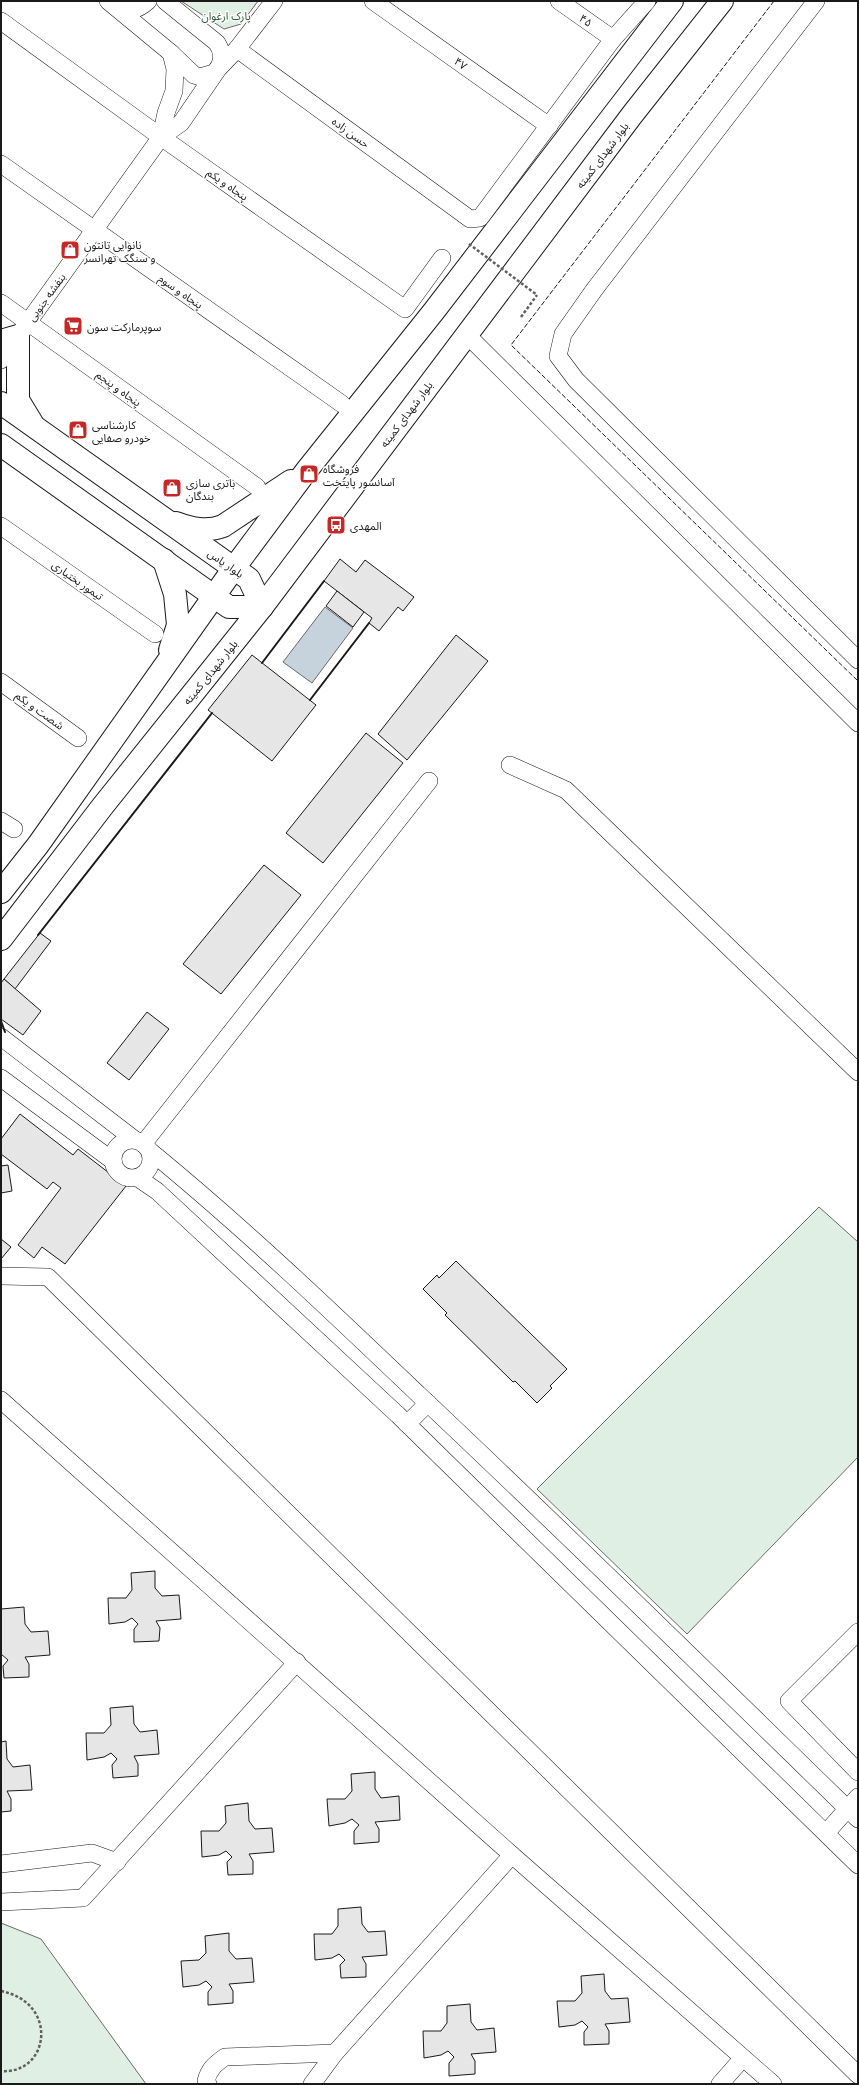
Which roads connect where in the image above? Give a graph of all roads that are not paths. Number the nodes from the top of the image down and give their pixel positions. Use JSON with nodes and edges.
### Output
{"nodes":[{"id":1,"x":148,"y":1,"type":"edge"},
{"id":2,"x":165,"y":1,"type":"edge"},
{"id":3,"x":274,"y":1,"type":"edge"},
{"id":4,"x":373,"y":1,"type":"edge"},
{"id":5,"x":559,"y":1,"type":"edge"},
{"id":6,"x":647,"y":1,"type":"edge"},
{"id":7,"x":672,"y":1,"type":"edge"},
{"id":8,"x":722,"y":1,"type":"edge"},
{"id":9,"x":816,"y":1,"type":"edge"},
{"id":10,"x":111,"y":3,"type":"edge"},
{"id":11,"x":1,"y":21,"type":"edge"},
{"id":12,"x":614,"y":39,"type":"junction"},
{"id":13,"x":237,"y":49,"type":"junction"},
{"id":14,"x":171,"y":53,"type":"junction"},
{"id":15,"x":218,"y":69,"type":"junction"},
{"id":16,"x":549,"y":126,"type":"junction"},
{"id":17,"x":161,"y":137,"type":"junction"},
{"id":18,"x":1,"y":164,"type":"edge"},
{"id":19,"x":95,"y":230,"type":"junction"},
{"id":20,"x":442,"y":258,"type":"dead end"},
{"id":21,"x":1,"y":303,"type":"edge"},
{"id":22,"x":16,"y":333,"type":"edge"},
{"id":23,"x":466,"y":334,"type":"junction"},
{"id":24,"x":1,"y":360,"type":"edge"},
{"id":25,"x":1,"y":403,"type":"edge"},
{"id":26,"x":342,"y":404,"type":"dead end"},
{"id":27,"x":34,"y":426,"type":"junction"},
{"id":28,"x":1,"y":445,"type":"edge"},
{"id":29,"x":307,"y":470,"type":"junction"},
{"id":30,"x":257,"y":487,"type":"dead end"},
{"id":31,"x":164,"y":519,"type":"junction"},
{"id":32,"x":1,"y":526,"type":"edge"},
{"id":33,"x":164,"y":560,"type":"junction"},
{"id":34,"x":227,"y":564,"type":"junction"},
{"id":35,"x":208,"y":591,"type":"junction"},
{"id":36,"x":262,"y":608,"type":"junction"},
{"id":37,"x":155,"y":634,"type":"dead end"},
{"id":38,"x":858,"y":660,"type":"edge"},
{"id":39,"x":165,"y":665,"type":"junction"},
{"id":40,"x":1,"y":682,"type":"edge"},
{"id":41,"x":858,"y":723,"type":"edge"},
{"id":42,"x":78,"y":738,"type":"dead end"},
{"id":43,"x":510,"y":765,"type":"dead end"},
{"id":44,"x":429,"y":781,"type":"dead end"},
{"id":45,"x":1,"y":892,"type":"edge"},
{"id":46,"x":1,"y":939,"type":"edge"},
{"id":47,"x":1,"y":1037,"type":"edge"},
{"id":48,"x":858,"y":1072,"type":"edge"},
{"id":49,"x":1,"y":1078,"type":"edge"},
{"id":50,"x":143,"y":1145,"type":"junction"},
{"id":51,"x":113,"y":1161,"type":"junction"},
{"id":52,"x":138,"y":1178,"type":"junction"},
{"id":53,"x":1,"y":1276,"type":"edge"},
{"id":54,"x":1,"y":1400,"type":"edge"},
{"id":55,"x":428,"y":1403,"type":"junction"},
{"id":56,"x":407,"y":1424,"type":"junction"},
{"id":57,"x":858,"y":1632,"type":"edge"},
{"id":58,"x":297,"y":1662,"type":"junction"},
{"id":59,"x":858,"y":1772,"type":"edge"},
{"id":60,"x":854,"y":1808,"type":"edge"},
{"id":61,"x":826,"y":1833,"type":"junction"},
{"id":62,"x":512,"y":1855,"type":"junction"},
{"id":63,"x":117,"y":1862,"type":"junction"},
{"id":64,"x":1,"y":1864,"type":"edge"},
{"id":65,"x":858,"y":1864,"type":"edge"},
{"id":66,"x":1,"y":1902,"type":"edge"},
{"id":67,"x":335,"y":2053,"type":"junction"},
{"id":68,"x":743,"y":2058,"type":"junction"},
{"id":69,"x":858,"y":2075,"type":"edge"},
{"id":70,"x":208,"y":2084,"type":"edge"},
{"id":71,"x":312,"y":2084,"type":"edge"},
{"id":72,"x":720,"y":2084,"type":"edge"},
{"id":73,"x":773,"y":2084,"type":"edge"}],
"edges":[{"from":1,"to":10,"type":"street"},
{"from":2,"to":15,"type":"street"},
{"from":3,"to":13,"type":"street","name":"بنفشه جنوبی"},
{"from":4,"to":16,"type":"street","name":"۴۷"},
{"from":5,"to":12,"type":"street","name":"۴۵"},
{"from":6,"to":12,"type":"street"},
{"from":7,"to":29,"type":"main road"},
{"from":8,"to":23,"type":"main road","name":"بلوار شهدای کمیته"},
{"from":9,"to":38,"type":"street"},
{"from":10,"to":14,"type":"street"},
{"from":11,"to":17,"type":"street","name":"پنجاه و یکم"},
{"from":12,"to":16,"type":"street"},
{"from":13,"to":15,"type":"street","name":"بنفشه جنوبی"},
{"from":13,"to":16,"type":"street","name":"حسن زاده"},
{"from":14,"to":15,"type":"street"},
{"from":14,"to":17,"type":"street","name":"بنفشه جنوبی"},
{"from":15,"to":17,"type":"street","name":"بنفشه جنوبی"},
{"from":17,"to":19,"type":"street","name":"بنفشه جنوبی"},
{"from":17,"to":20,"type":"street","name":"پنجاه و یکم"},
{"from":18,"to":19,"type":"street","name":"پنجاه و سوم"},
{"from":19,"to":22,"type":"street","name":"بنفشه جنوبی"},
{"from":19,"to":26,"type":"street","name":"پنجاه و سوم"},
{"from":21,"to":22,"type":"street","name":"پنجاه و پنجم"},
{"from":22,"to":24,"type":"street","name":"بنفشه جنوبی"},
{"from":22,"to":27,"type":"main road"},
{"from":22,"to":30,"type":"street","name":"پنجاه و پنجم"},
{"from":23,"to":36,"type":"main road","name":"بلوار شهدای کمیته"},
{"from":23,"to":41,"type":"street"},
{"from":25,"to":27,"type":"main road","name":"بلوار یاس"},
{"from":27,"to":31,"type":"main road","name":"بلوار یاس"},
{"from":28,"to":33,"type":"main road"},
{"from":29,"to":31,"type":"main road"},
{"from":29,"to":34,"type":"main road"},
{"from":31,"to":34,"type":"main road","name":"بلوار یاس"},
{"from":32,"to":37,"type":"street","name":"تیمور بختیاری"},
{"from":33,"to":35,"type":"main road"},
{"from":33,"to":39,"type":"main road"},
{"from":34,"to":35,"type":"main road"},
{"from":34,"to":36,"type":"main road","name":"بلوار یاس"},
{"from":35,"to":36,"type":"main road"},
{"from":35,"to":39,"type":"main road"},
{"from":36,"to":46,"type":"main road","name":"بلوار شهدای کمیته"},
{"from":39,"to":45,"type":"main road"},
{"from":40,"to":42,"type":"street","name":"شصت و یکم"},
{"from":43,"to":48,"type":"street"},
{"from":44,"to":50,"type":"street"},
{"from":47,"to":50,"type":"street"},
{"from":49,"to":51,"type":"street"},
{"from":50,"to":51,"type":"street"},
{"from":50,"to":52,"type":"street"},
{"from":50,"to":55,"type":"street"},
{"from":51,"to":52,"type":"street"},
{"from":52,"to":56,"type":"street"},
{"from":53,"to":69,"type":"street"},
{"from":54,"to":58,"type":"street"},
{"from":55,"to":56,"type":"street"},
{"from":55,"to":60,"type":"street"},
{"from":56,"to":61,"type":"street"},
{"from":57,"to":59,"type":"street"},
{"from":58,"to":62,"type":"street"},
{"from":58,"to":63,"type":"street"},
{"from":60,"to":61,"type":"street"},
{"from":61,"to":65,"type":"street"},
{"from":62,"to":67,"type":"street"},
{"from":62,"to":68,"type":"street"},
{"from":63,"to":64,"type":"street"},
{"from":63,"to":66,"type":"street"},
{"from":67,"to":70,"type":"street"},
{"from":67,"to":71,"type":"street"},
{"from":68,"to":72,"type":"street"},
{"from":68,"to":73,"type":"street"}]}
